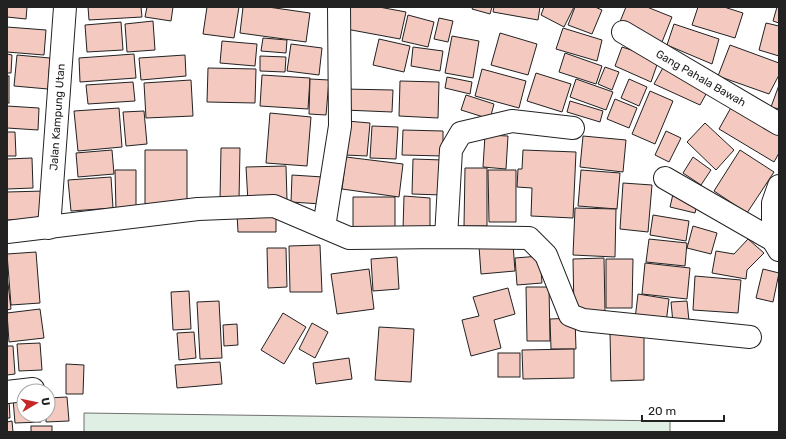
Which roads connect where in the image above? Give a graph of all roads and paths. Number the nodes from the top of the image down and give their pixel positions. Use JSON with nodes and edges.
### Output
{"nodes":[{"id":1,"x":65,"y":7,"type":"edge"},
{"id":2,"x":334,"y":8,"type":"edge"},
{"id":3,"x":623,"y":32,"type":"dead end"},
{"id":4,"x":779,"y":124,"type":"edge"},
{"id":5,"x":573,"y":128,"type":"dead end"},
{"id":6,"x":665,"y":178,"type":"dead end"},
{"id":7,"x":779,"y":186,"type":"edge"},
{"id":8,"x":324,"y":227,"type":"junction"},
{"id":9,"x":49,"y":228,"type":"junction"},
{"id":10,"x":7,"y":232,"type":"edge"},
{"id":11,"x":446,"y":236,"type":"junction"},
{"id":12,"x":776,"y":245,"type":"edge"},
{"id":13,"x":750,"y":336,"type":"dead end"}],
"edges":[{"from":1,"to":9,"type":"street","name":"Jalan Kampung Utan"},
{"from":2,"to":8,"type":"street"},
{"from":3,"to":4,"type":"street","name":"Gang Pahala Bawah"},
{"from":5,"to":11,"type":"street"},
{"from":6,"to":12,"type":"street"},
{"from":7,"to":12,"type":"street"},
{"from":8,"to":9,"type":"street"},
{"from":8,"to":11,"type":"street"},
{"from":9,"to":10,"type":"street"},
{"from":11,"to":13,"type":"street"}]}
